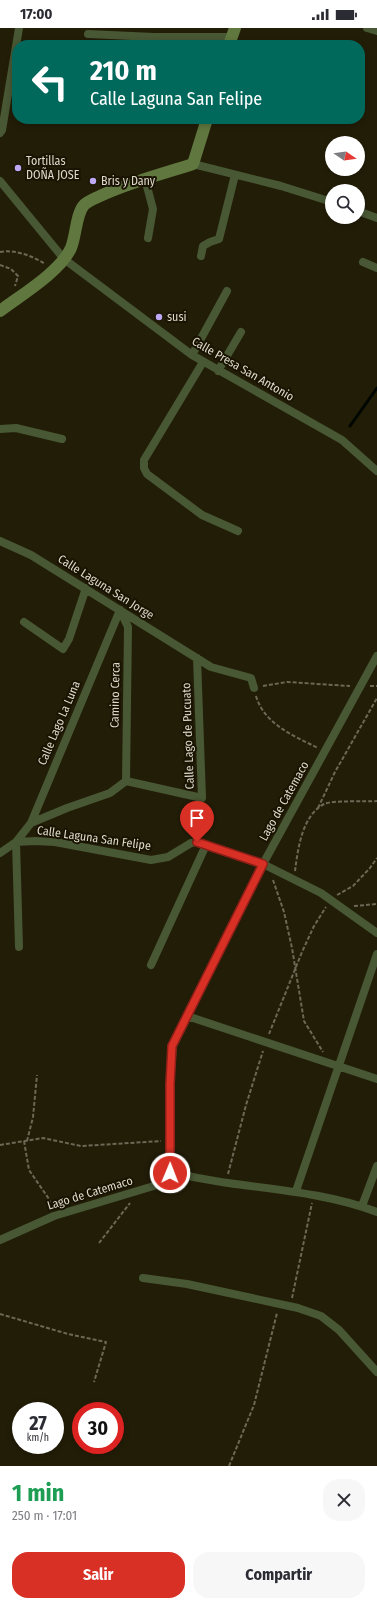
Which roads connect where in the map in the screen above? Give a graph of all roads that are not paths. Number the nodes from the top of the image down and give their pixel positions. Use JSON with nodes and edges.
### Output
{"nodes":[{"id":1,"x":19,"y":28,"type":"edge"},
{"id":2,"x":367,"y":28,"type":"edge"},
{"id":3,"x":377,"y":31,"type":"edge"},
{"id":4,"x":88,"y":34,"type":"dead end"},
{"id":5,"x":232,"y":37,"type":"edge"},
{"id":6,"x":17,"y":40,"type":"edge"},
{"id":7,"x":12,"y":70,"type":"edge"},
{"id":8,"x":205,"y":124,"type":"edge"},
{"id":9,"x":0,"y":133,"type":"edge"},
{"id":10,"x":193,"y":164,"type":"junction"},
{"id":11,"x":235,"y":174,"type":"junction"},
{"id":12,"x":145,"y":179,"type":"junction"},
{"id":13,"x":0,"y":181,"type":"edge"},
{"id":14,"x":325,"y":200,"type":"edge"},
{"id":15,"x":365,"y":214,"type":"edge"},
{"id":16,"x":377,"y":218,"type":"edge"},
{"id":17,"x":148,"y":238,"type":"dead end"},
{"id":18,"x":201,"y":256,"type":"dead end"},
{"id":19,"x":64,"y":259,"type":"junction"},
{"id":20,"x":363,"y":262,"type":"dead end"},
{"id":21,"x":377,"y":268,"type":"edge"},
{"id":22,"x":227,"y":291,"type":"dead end"},
{"id":23,"x":3,"y":308,"type":"edge"},
{"id":24,"x":241,"y":332,"type":"dead end"},
{"id":25,"x":192,"y":355,"type":"junction"},
{"id":26,"x":202,"y":362,"type":"junction"},
{"id":27,"x":218,"y":371,"type":"junction"},
{"id":28,"x":0,"y":429,"type":"edge"},
{"id":29,"x":62,"y":439,"type":"dead end"},
{"id":30,"x":377,"y":471,"type":"edge"},
{"id":31,"x":238,"y":531,"type":"dead end"},
{"id":32,"x":0,"y":540,"type":"edge"},
{"id":33,"x":86,"y":588,"type":"junction"},
{"id":34,"x":120,"y":610,"type":"junction"},
{"id":35,"x":24,"y":622,"type":"dead end"},
{"id":36,"x":377,"y":656,"type":"edge"},
{"id":37,"x":197,"y":658,"type":"junction"},
{"id":38,"x":254,"y":688,"type":"road end"},
{"id":39,"x":126,"y":782,"type":"junction"},
{"id":40,"x":31,"y":823,"type":"junction"},
{"id":41,"x":16,"y":842,"type":"junction"},
{"id":42,"x":206,"y":845,"type":"junction"},
{"id":43,"x":0,"y":853,"type":"edge"},
{"id":44,"x":266,"y":866,"type":"junction"},
{"id":45,"x":377,"y":933,"type":"edge"},
{"id":46,"x":19,"y":946,"type":"dead end"},
{"id":47,"x":377,"y":954,"type":"edge"},
{"id":48,"x":151,"y":965,"type":"dead end"},
{"id":49,"x":187,"y":1016,"type":"junction"},
{"id":50,"x":338,"y":1067,"type":"junction"},
{"id":51,"x":377,"y":1079,"type":"edge"},
{"id":52,"x":377,"y":1166,"type":"edge"},
{"id":53,"x":170,"y":1173,"type":"junction"},
{"id":54,"x":296,"y":1191,"type":"junction"},
{"id":55,"x":362,"y":1206,"type":"junction"},
{"id":56,"x":377,"y":1212,"type":"edge"},
{"id":57,"x":0,"y":1240,"type":"edge"},
{"id":58,"x":143,"y":1278,"type":"dead end"},
{"id":59,"x":377,"y":1372,"type":"edge"}],
"edges":[{"from":1,"to":6,"type":"street"},
{"from":2,"to":3,"type":"street"},
{"from":4,"to":5,"type":"street"},
{"from":7,"to":9,"type":"street"},
{"from":8,"to":10,"type":"street"},
{"from":10,"to":11,"type":"street"},
{"from":10,"to":12,"type":"street"},
{"from":11,"to":14,"type":"street"},
{"from":11,"to":18,"type":"street"},
{"from":12,"to":17,"type":"street"},
{"from":12,"to":19,"type":"street"},
{"from":13,"to":19,"type":"street","name":"Calle Presa San Antonio"},
{"from":15,"to":16,"type":"street"},
{"from":19,"to":23,"type":"street"},
{"from":19,"to":25,"type":"street","name":"Calle Presa San Antonio"},
{"from":20,"to":21,"type":"street"},
{"from":22,"to":25,"type":"street"},
{"from":24,"to":27,"type":"street"},
{"from":25,"to":26,"type":"street","name":"Calle Presa San Antonio"},
{"from":26,"to":27,"type":"street","name":"Calle Presa San Antonio"},
{"from":26,"to":31,"type":"street"},
{"from":27,"to":30,"type":"street","name":"Calle Presa San Antonio"},
{"from":28,"to":29,"type":"street"},
{"from":32,"to":33,"type":"street","name":"Calle Laguna San Jorge"},
{"from":33,"to":34,"type":"street","name":"Calle Laguna San Jorge"},
{"from":33,"to":35,"type":"street"},
{"from":34,"to":37,"type":"street","name":"Calle Laguna San Jorge"},
{"from":34,"to":39,"type":"street","name":"Camino Cerca"},
{"from":34,"to":40,"type":"street","name":"Calle Lago La Luna"},
{"from":36,"to":44,"type":"street","name":"Lago de Catemaco"},
{"from":37,"to":38,"type":"street","name":"Calle Laguna San Jorge"},
{"from":37,"to":39,"type":"street","name":"Calle Lago de Pucuato"},
{"from":39,"to":40,"type":"street"},
{"from":40,"to":41,"type":"street","name":"Calle Lago La Luna"},
{"from":41,"to":42,"type":"street","name":"Calle Laguna San Felipe"},
{"from":41,"to":43,"type":"street"},
{"from":41,"to":46,"type":"street"},
{"from":42,"to":44,"type":"street","name":"Calle Laguna San Felipe"},
{"from":42,"to":48,"type":"street"},
{"from":44,"to":45,"type":"street","name":"Calle Laguna San Felipe"},
{"from":44,"to":49,"type":"street","name":"Lago de Catemaco"},
{"from":47,"to":50,"type":"street"},
{"from":49,"to":50,"type":"street"},
{"from":49,"to":53,"type":"street","name":"Lago de Catemaco"},
{"from":50,"to":51,"type":"street"},
{"from":50,"to":54,"type":"street"},
{"from":52,"to":55,"type":"street"},
{"from":53,"to":54,"type":"street"},
{"from":53,"to":57,"type":"street","name":"Lago de Catemaco"},
{"from":54,"to":55,"type":"street"},
{"from":55,"to":56,"type":"street"},
{"from":58,"to":59,"type":"street"}]}
